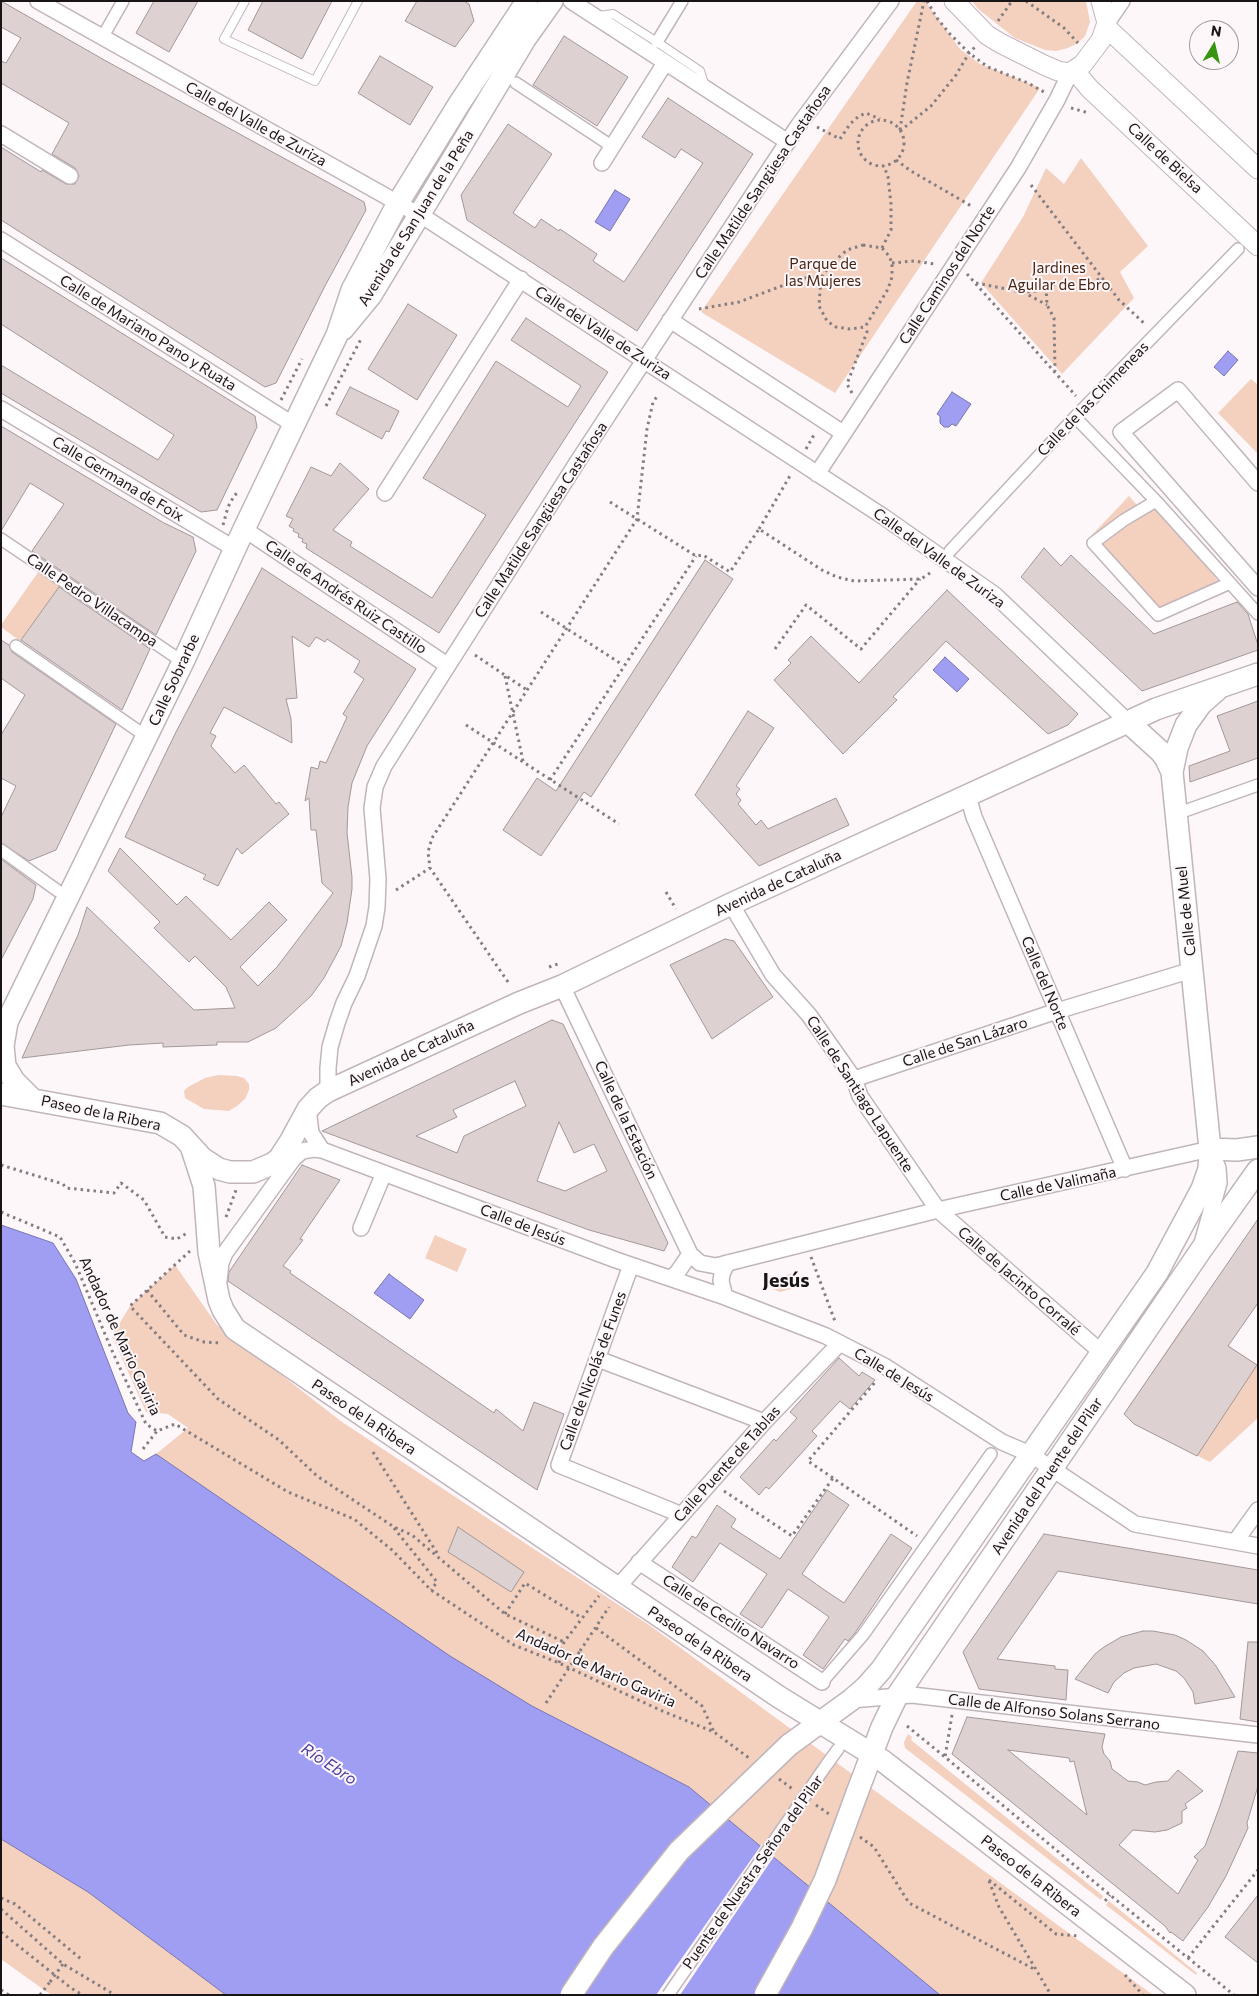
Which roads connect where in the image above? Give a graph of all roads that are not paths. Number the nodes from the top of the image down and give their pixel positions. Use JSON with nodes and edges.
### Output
{"nodes":[{"id":1,"x":38,"y":1,"type":"edge"},
{"id":2,"x":123,"y":1,"type":"edge"},
{"id":3,"x":245,"y":1,"type":"edge"},
{"id":4,"x":358,"y":1,"type":"edge"},
{"id":5,"x":552,"y":1,"type":"edge"},
{"id":6,"x":571,"y":1,"type":"edge"},
{"id":7,"x":682,"y":1,"type":"edge"},
{"id":8,"x":892,"y":1,"type":"edge"},
{"id":9,"x":954,"y":1,"type":"edge"},
{"id":10,"x":1101,"y":1,"type":"edge"},
{"id":11,"x":1122,"y":1,"type":"edge"},
{"id":12,"x":524,"y":3,"type":"edge"},
{"id":13,"x":594,"y":16,"type":"junction"},
{"id":14,"x":1106,"y":25,"type":"junction"},
{"id":15,"x":102,"y":38,"type":"junction"},
{"id":16,"x":525,"y":40,"type":"junction"},
{"id":17,"x":657,"y":42,"type":"junction"},
{"id":18,"x":665,"y":63,"type":"junction"},
{"id":19,"x":1072,"y":72,"type":"junction"},
{"id":20,"x":516,"y":83,"type":"dead end"},
{"id":21,"x":705,"y":89,"type":"junction"},
{"id":22,"x":1,"y":134,"type":"edge"},
{"id":23,"x":788,"y":142,"type":"junction"},
{"id":24,"x":613,"y":147,"type":"junction"},
{"id":25,"x":602,"y":164,"type":"dead end"},
{"id":26,"x":1258,"y":169,"type":"edge"},
{"id":27,"x":70,"y":176,"type":"dead end"},
{"id":28,"x":398,"y":203,"type":"junction"},
{"id":29,"x":419,"y":215,"type":"junction"},
{"id":30,"x":1,"y":240,"type":"edge"},
{"id":31,"x":1258,"y":246,"type":"edge"},
{"id":32,"x":1238,"y":249,"type":"dead end"},
{"id":33,"x":520,"y":279,"type":"junction"},
{"id":34,"x":670,"y":320,"type":"junction"},
{"id":35,"x":337,"y":335,"type":"junction"},
{"id":36,"x":644,"y":361,"type":"junction"},
{"id":37,"x":1,"y":410,"type":"edge"},
{"id":38,"x":1075,"y":417,"type":"junction"},
{"id":39,"x":294,"y":424,"type":"junction"},
{"id":40,"x":843,"y":433,"type":"junction"},
{"id":41,"x":817,"y":474,"type":"junction"},
{"id":42,"x":1258,"y":483,"type":"edge"},
{"id":43,"x":385,"y":494,"type":"dead end"},
{"id":44,"x":1156,"y":502,"type":"junction"},
{"id":45,"x":244,"y":529,"type":"junction"},
{"id":46,"x":1,"y":539,"type":"edge"},
{"id":47,"x":235,"y":549,"type":"junction"},
{"id":48,"x":950,"y":551,"type":"dead end"},
{"id":49,"x":1230,"y":583,"type":"junction"},
{"id":50,"x":1258,"y":588,"type":"edge"},
{"id":51,"x":1258,"y":614,"type":"edge"},
{"id":52,"x":16,"y":646,"type":"dead end"},
{"id":53,"x":183,"y":662,"type":"junction"},
{"id":54,"x":447,"y":664,"type":"junction"},
{"id":55,"x":1258,"y":674,"type":"edge"},
{"id":56,"x":1219,"y":688,"type":"junction"},
{"id":57,"x":1128,"y":722,"type":"junction"},
{"id":58,"x":147,"y":737,"type":"junction"},
{"id":59,"x":1172,"y":772,"type":"junction"},
{"id":60,"x":1258,"y":786,"type":"edge"},
{"id":61,"x":968,"y":796,"type":"junction"},
{"id":62,"x":1176,"y":814,"type":"junction"},
{"id":63,"x":1,"y":850,"type":"edge"},
{"id":64,"x":58,"y":891,"type":"dead end"},
{"id":65,"x":731,"y":904,"type":"junction"},
{"id":66,"x":1192,"y":970,"type":"junction"},
{"id":67,"x":562,"y":986,"type":"junction"},
{"id":68,"x":1057,"y":1012,"type":"junction"},
{"id":69,"x":4,"y":1026,"type":"edge"},
{"id":70,"x":854,"y":1079,"type":"junction"},
{"id":71,"x":328,"y":1091,"type":"junction"},
{"id":72,"x":1,"y":1094,"type":"edge"},
{"id":73,"x":31,"y":1098,"type":"junction"},
{"id":74,"x":308,"y":1109,"type":"junction"},
{"id":75,"x":192,"y":1146,"type":"junction"},
{"id":76,"x":1258,"y":1147,"type":"edge"},
{"id":77,"x":1210,"y":1149,"type":"junction"},
{"id":78,"x":322,"y":1150,"type":"junction"},
{"id":79,"x":1125,"y":1169,"type":"junction"},
{"id":80,"x":1258,"y":1170,"type":"edge"},
{"id":81,"x":384,"y":1173,"type":"junction"},
{"id":82,"x":938,"y":1210,"type":"junction"},
{"id":83,"x":362,"y":1228,"type":"dead end"},
{"id":84,"x":1201,"y":1250,"type":"junction"},
{"id":85,"x":690,"y":1254,"type":"junction"},
{"id":86,"x":727,"y":1263,"type":"junction"},
{"id":87,"x":631,"y":1265,"type":"junction"},
{"id":88,"x":670,"y":1278,"type":"junction"},
{"id":89,"x":219,"y":1295,"type":"junction"},
{"id":90,"x":725,"y":1298,"type":"junction"},
{"id":91,"x":840,"y":1337,"type":"junction"},
{"id":92,"x":1101,"y":1352,"type":"junction"},
{"id":93,"x":598,"y":1359,"type":"junction"},
{"id":94,"x":764,"y":1422,"type":"junction"},
{"id":95,"x":990,"y":1454,"type":"dead end"},
{"id":96,"x":1030,"y":1454,"type":"junction"},
{"id":97,"x":1052,"y":1469,"type":"junction"},
{"id":98,"x":1258,"y":1510,"type":"edge"},
{"id":99,"x":682,"y":1515,"type":"junction"},
{"id":100,"x":1235,"y":1542,"type":"junction"},
{"id":101,"x":1258,"y":1546,"type":"edge"},
{"id":102,"x":639,"y":1562,"type":"junction"},
{"id":103,"x":609,"y":1597,"type":"junction"},
{"id":104,"x":822,"y":1682,"type":"joint"},
{"id":105,"x":897,"y":1696,"type":"junction"},
{"id":106,"x":851,"y":1700,"type":"junction"},
{"id":107,"x":819,"y":1723,"type":"junction"},
{"id":108,"x":1258,"y":1735,"type":"edge"},
{"id":109,"x":838,"y":1750,"type":"dead end"},
{"id":110,"x":872,"y":1754,"type":"junction"},
{"id":111,"x":571,"y":1995,"type":"edge"},
{"id":112,"x":668,"y":1995,"type":"edge"},
{"id":113,"x":765,"y":1995,"type":"edge"},
{"id":114,"x":1185,"y":1995,"type":"edge"}],
"edges":[{"from":1,"to":15,"type":"street","name":"Calle del Valle de Zuriza"},
{"from":2,"to":15,"type":"street"},
{"from":3,"to":4,"type":"lane"},
{"from":5,"to":16,"type":"main road","name":"Avenida de San Juan de la Peña"},
{"from":6,"to":13,"type":"street"},
{"from":7,"to":17,"type":"street"},
{"from":8,"to":23,"type":"street","name":"Calle Matilde Sangüesa Castañosa"},
{"from":9,"to":19,"type":"street"},
{"from":10,"to":14,"type":"street"},
{"from":11,"to":14,"type":"street"},
{"from":12,"to":16,"type":"street"},
{"from":12,"to":28,"type":"main road","name":"Avenida de San Juan de la Peña"},
{"from":13,"to":17,"type":"lane"},
{"from":13,"to":18,"type":"street"},
{"from":14,"to":19,"type":"street"},
{"from":14,"to":26,"type":"street"},
{"from":15,"to":28,"type":"street","name":"Calle del Valle de Zuriza"},
{"from":16,"to":29,"type":"main road","name":"Avenida de San Juan de la Peña"},
{"from":17,"to":21,"type":"lane"},
{"from":18,"to":21,"type":"street"},
{"from":18,"to":24,"type":"street"},
{"from":19,"to":31,"type":"street","name":"Calle de Bielsa"},
{"from":19,"to":40,"type":"street","name":"Calle Caminos del Norte"},
{"from":20,"to":24,"type":"street"},
{"from":21,"to":23,"type":"street"},
{"from":22,"to":27,"type":"street"},
{"from":23,"to":34,"type":"street","name":"Calle Matilde Sangüesa Castañosa"},
{"from":24,"to":25,"type":"street"},
{"from":28,"to":29,"type":"street","name":"Calle del Valle de Zuriza"},
{"from":28,"to":35,"type":"main road","name":"Avenida de San Juan de la Peña"},
{"from":29,"to":33,"type":"street","name":"Calle del Valle de Zuriza"},
{"from":29,"to":35,"type":"main road","name":"Avenida de San Juan de la Peña"},
{"from":30,"to":39,"type":"street","name":"Calle de Mariano Pano y Ruata"},
{"from":32,"to":38,"type":"street","name":"Calle de las Chimeneas"},
{"from":33,"to":36,"type":"street","name":"Calle del Valle de Zuriza"},
{"from":33,"to":43,"type":"street"},
{"from":34,"to":36,"type":"street","name":"Calle Matilde Sangüesa Castañosa"},
{"from":34,"to":40,"type":"street"},
{"from":35,"to":39,"type":"main road","name":"Calle Sobrarbe"},
{"from":36,"to":41,"type":"street","name":"Calle del Valle de Zuriza"},
{"from":36,"to":54,"type":"street","name":"Calle Matilde Sangüesa Castañosa"},
{"from":37,"to":47,"type":"street","name":"Calle Germana de Foix"},
{"from":38,"to":44,"type":"street"},
{"from":38,"to":48,"type":"street","name":"Calle de las Chimeneas"},
{"from":39,"to":45,"type":"main road","name":"Calle Sobrarbe"},
{"from":40,"to":41,"type":"street","name":"Calle Caminos del Norte"},
{"from":41,"to":57,"type":"street","name":"Calle del Valle de Zuriza"},
{"from":42,"to":50,"type":"street"},
{"from":44,"to":49,"type":"street"},
{"from":44,"to":49,"type":"street"},
{"from":45,"to":47,"type":"main road","name":"Calle Sobrarbe"},
{"from":45,"to":54,"type":"street","name":"Calle de Andrés Ruiz Castillo"},
{"from":46,"to":53,"type":"street","name":"Calle Pedro Villacampa"},
{"from":47,"to":53,"type":"main road","name":"Calle Sobrarbe"},
{"from":49,"to":51,"type":"street"},
{"from":52,"to":58,"type":"street"},
{"from":53,"to":58,"type":"main road","name":"Calle Sobrarbe"},
{"from":54,"to":71,"type":"street","name":"Calle Matilde Sangüesa Castañosa"},
{"from":55,"to":56,"type":"main road","name":"Avenida de Cataluña"},
{"from":56,"to":57,"type":"main road","name":"Avenida de Cataluña"},
{"from":56,"to":59,"type":"main road","name":"Calle de Muel"},
{"from":57,"to":59,"type":"main road"},
{"from":57,"to":61,"type":"main road","name":"Avenida de Cataluña"},
{"from":58,"to":69,"type":"main road","name":"Calle Sobrarbe"},
{"from":59,"to":62,"type":"main road","name":"Calle de Muel"},
{"from":60,"to":62,"type":"street"},
{"from":61,"to":65,"type":"main road","name":"Avenida de Cataluña"},
{"from":61,"to":68,"type":"street","name":"Calle del Norte"},
{"from":62,"to":66,"type":"main road","name":"Calle de Muel"},
{"from":63,"to":64,"type":"street"},
{"from":65,"to":67,"type":"main road","name":"Avenida de Cataluña"},
{"from":65,"to":70,"type":"street","name":"Calle de Santiago Lapuente"},
{"from":66,"to":68,"type":"street","name":"Calle de San Lázaro"},
{"from":66,"to":77,"type":"main road","name":"Calle de Muel"},
{"from":67,"to":71,"type":"main road","name":"Avenida de Cataluña"},
{"from":67,"to":85,"type":"street","name":"Calle de la Estación"},
{"from":68,"to":70,"type":"street","name":"Calle de San Lázaro"},
{"from":68,"to":79,"type":"street","name":"Calle del Norte"},
{"from":69,"to":73,"type":"main road","name":"Calle Sobrarbe"},
{"from":70,"to":82,"type":"street","name":"Calle de Santiago Lapuente"},
{"from":71,"to":74,"type":"main road","name":"Avenida de Cataluña"},
{"from":72,"to":73,"type":"main road","name":"Paseo de la Ribera"},
{"from":73,"to":75,"type":"main road","name":"Paseo de la Ribera"},
{"from":74,"to":75,"type":"main road","name":"Avenida de Cataluña"},
{"from":74,"to":78,"type":"street"},
{"from":75,"to":89,"type":"main road","name":"Paseo de la Ribera"},
{"from":76,"to":77,"type":"main road"},
{"from":77,"to":79,"type":"street","name":"Calle de Valimaña"},
{"from":77,"to":84,"type":"street"},
{"from":77,"to":92,"type":"main road","name":"Avenida del Puente del Pilar"},
{"from":78,"to":81,"type":"street","name":"Calle de Jesús"},
{"from":78,"to":89,"type":"street","name":"Paseo de la Ribera"},
{"from":79,"to":82,"type":"street","name":"Calle de Valimaña"},
{"from":80,"to":84,"type":"main road","name":"Avenida del Puente del Pilar"},
{"from":81,"to":83,"type":"street"},
{"from":81,"to":87,"type":"street","name":"Calle de Jesús"},
{"from":82,"to":86,"type":"street","name":"Calle de Valimaña"},
{"from":82,"to":92,"type":"street","name":"Calle de Jacinto Corralé"},
{"from":84,"to":97,"type":"main road","name":"Avenida del Puente del Pilar"},
{"from":85,"to":86,"type":"street"},
{"from":85,"to":88,"type":"street"},
{"from":86,"to":90,"type":"street"},
{"from":87,"to":88,"type":"street","name":"Calle de Jesús"},
{"from":87,"to":93,"type":"street","name":"Calle de Nicolás de Funes"},
{"from":88,"to":90,"type":"street","name":"Calle de Jesús"},
{"from":89,"to":103,"type":"main road","name":"Paseo de la Ribera"},
{"from":90,"to":91,"type":"street","name":"Calle de Jesús"},
{"from":91,"to":94,"type":"street","name":"Calle Puente de Tablas"},
{"from":91,"to":96,"type":"street","name":"Calle de Jesús"},
{"from":92,"to":96,"type":"main road","name":"Avenida del Puente del Pilar"},
{"from":93,"to":94,"type":"street"},
{"from":93,"to":99,"type":"street","name":"Calle de Nicolás de Funes"},
{"from":94,"to":99,"type":"street","name":"Calle Puente de Tablas"},
{"from":95,"to":104,"type":"street"},
{"from":96,"to":97,"type":"street","name":"Calle de Jesús"},
{"from":96,"to":106,"type":"main road","name":"Avenida del Puente del Pilar"},
{"from":97,"to":100,"type":"street","name":"Calle de Jesús"},
{"from":97,"to":105,"type":"main road","name":"Avenida del Puente del Pilar"},
{"from":98,"to":100,"type":"street"},
{"from":99,"to":102,"type":"street","name":"Calle Puente de Tablas"},
{"from":100,"to":101,"type":"street","name":"Calle de Jesús"},
{"from":102,"to":103,"type":"street","name":"Calle Puente de Tablas"},
{"from":102,"to":104,"type":"street","name":"Calle de Cecilio Navarro"},
{"from":103,"to":107,"type":"main road","name":"Paseo de la Ribera"},
{"from":105,"to":106,"type":"street","name":"Calle de Alfonso Solans Serrano"},
{"from":105,"to":108,"type":"street","name":"Calle de Alfonso Solans Serrano"},
{"from":105,"to":110,"type":"main road","name":"Avenida del Puente del Pilar"},
{"from":106,"to":107,"type":"main road","name":"Avenida del Puente del Pilar"},
{"from":107,"to":110,"type":"main road","name":"Paseo de la Ribera"},
{"from":107,"to":111,"type":"main road","name":"Avenida del Puente del Pilar","bridge":true},
{"from":109,"to":112,"type":"street","name":"Puente de Nuestra Señora del Pilar","bridge":true},
{"from":110,"to":113,"type":"main road","name":"Avenida del Puente del Pilar","bridge":true},
{"from":110,"to":114,"type":"main road","name":"Paseo de la Ribera"}]}
